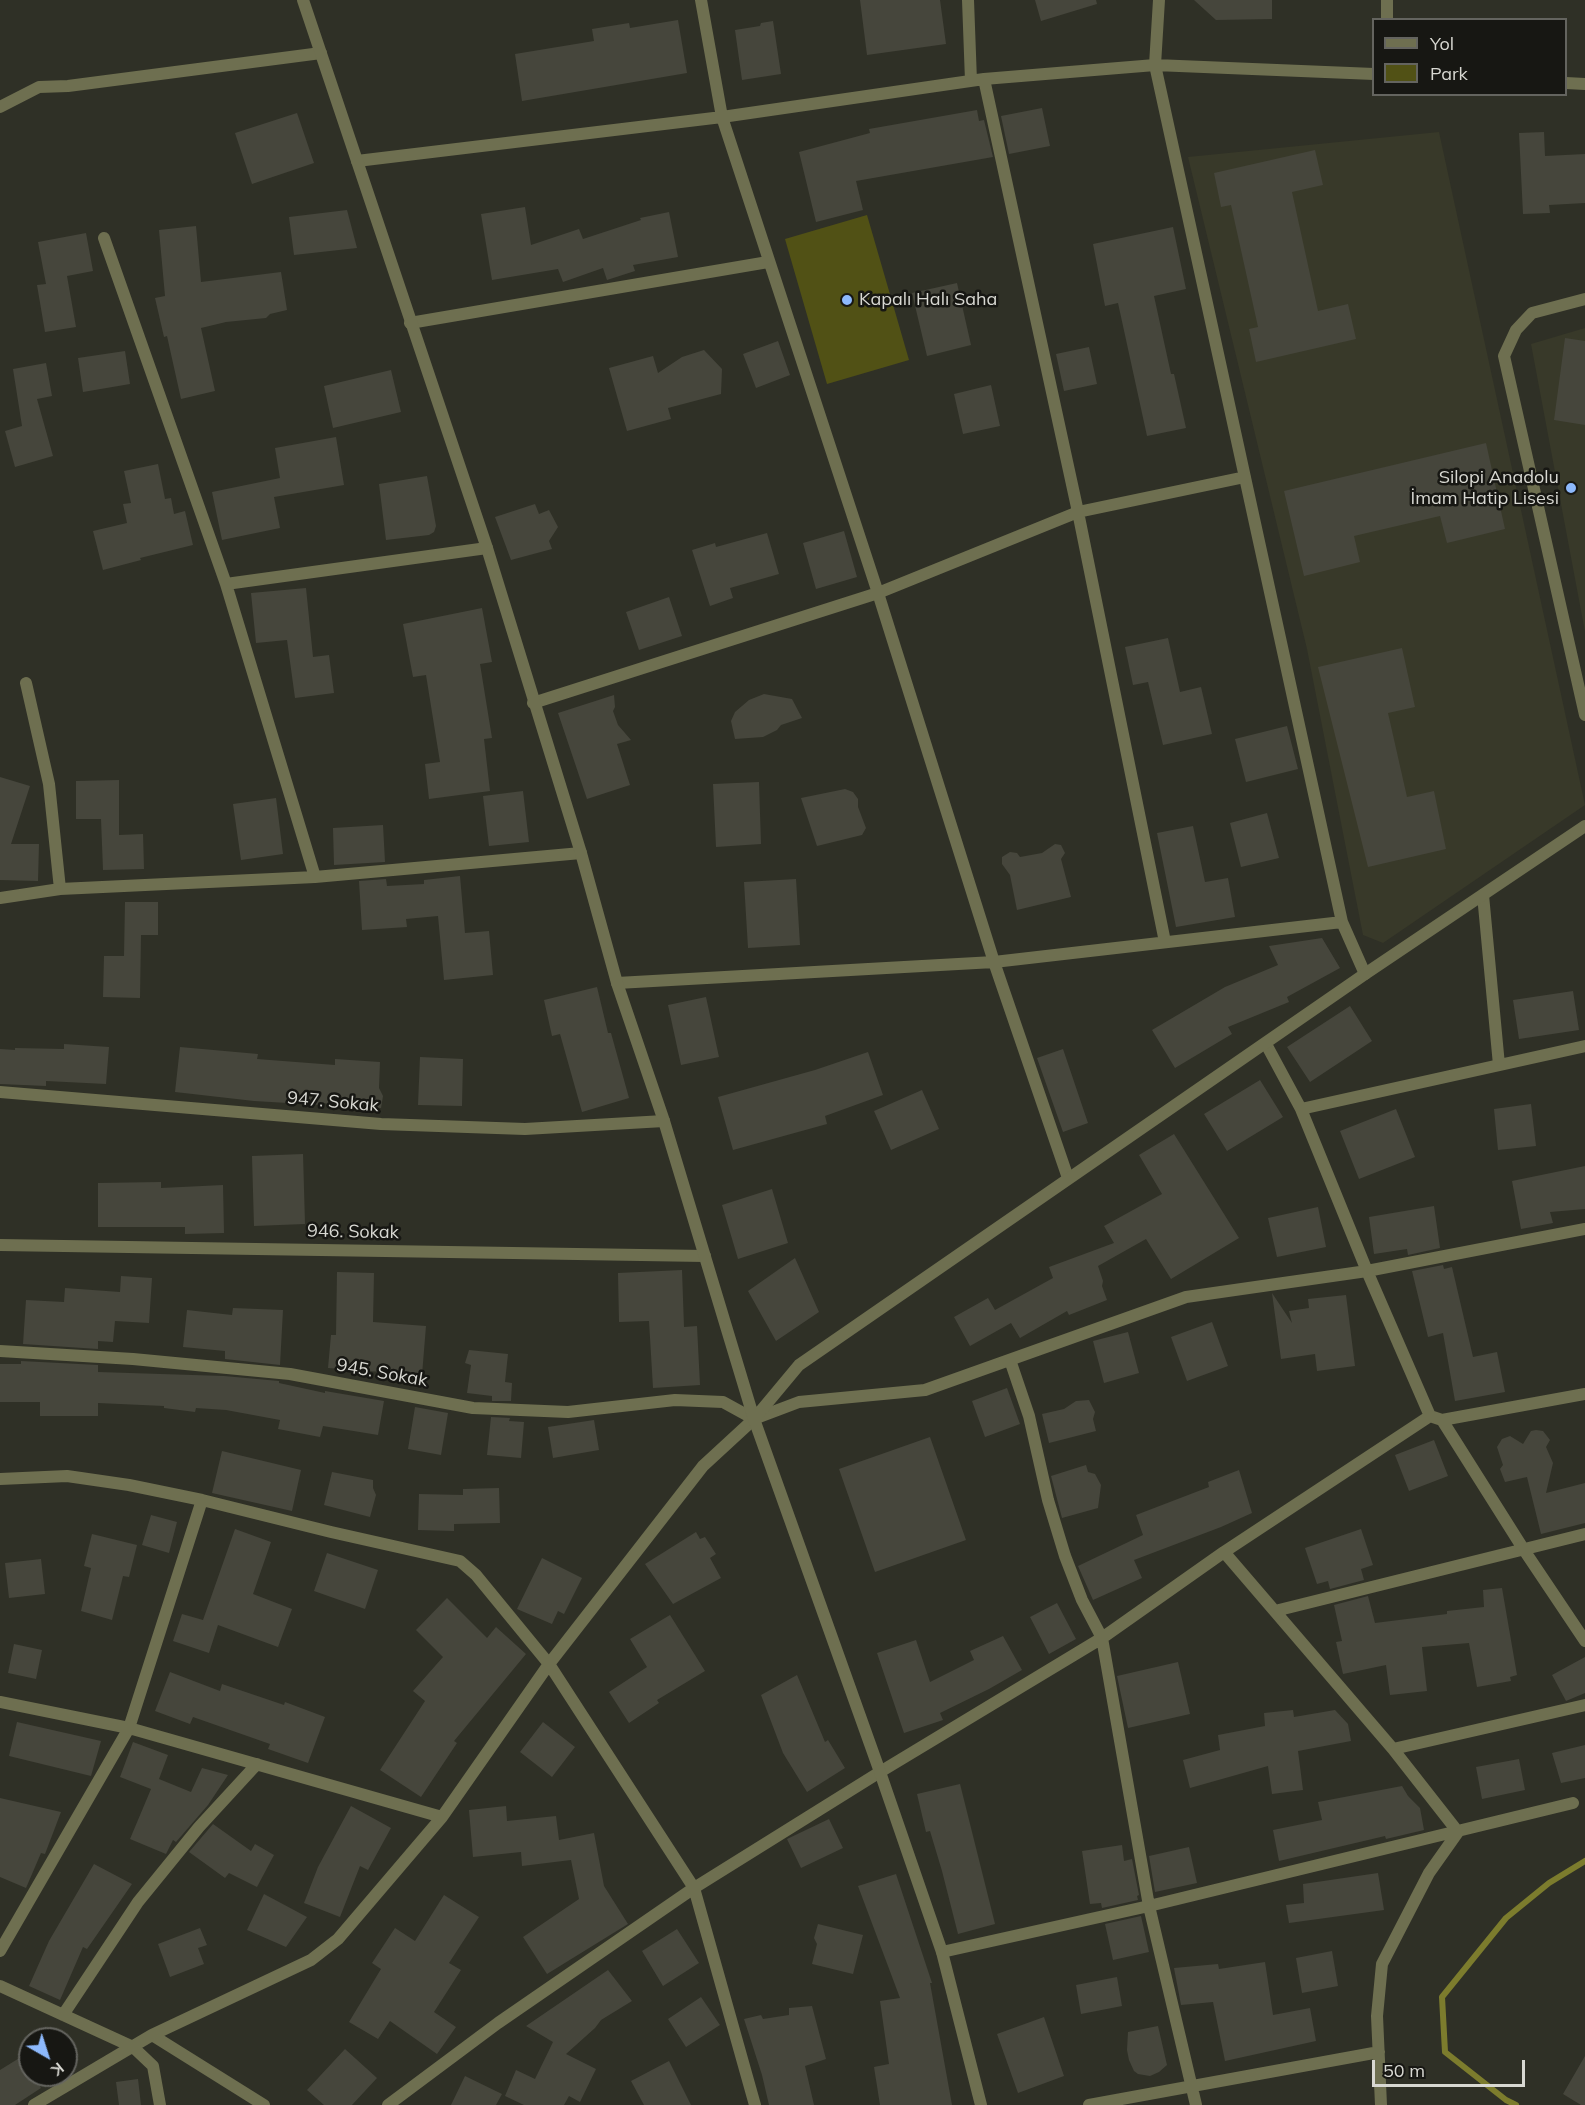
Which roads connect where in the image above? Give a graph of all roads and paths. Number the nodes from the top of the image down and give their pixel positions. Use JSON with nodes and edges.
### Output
{"nodes":[{"id":1,"x":303,"y":0,"type":"edge"},
{"id":2,"x":701,"y":0,"type":"edge"},
{"id":3,"x":968,"y":0,"type":"edge"},
{"id":4,"x":1159,"y":0,"type":"edge"},
{"id":5,"x":1387,"y":0,"type":"edge"},
{"id":6,"x":1387,"y":18,"type":"edge"},
{"id":7,"x":321,"y":53,"type":"junction"},
{"id":8,"x":1155,"y":65,"type":"junction"},
{"id":9,"x":1372,"y":74,"type":"edge"},
{"id":10,"x":977,"y":80,"type":"junction"},
{"id":11,"x":1567,"y":83,"type":"edge"},
{"id":12,"x":1585,"y":84,"type":"edge"},
{"id":13,"x":0,"y":107,"type":"edge"},
{"id":14,"x":722,"y":117,"type":"junction"},
{"id":15,"x":357,"y":161,"type":"junction"},
{"id":16,"x":104,"y":238,"type":"dead end"},
{"id":17,"x":768,"y":262,"type":"junction"},
{"id":18,"x":1585,"y":299,"type":"edge"},
{"id":19,"x":410,"y":323,"type":"junction"},
{"id":20,"x":1245,"y":477,"type":"junction"},
{"id":21,"x":1078,"y":512,"type":"junction"},
{"id":22,"x":487,"y":548,"type":"junction"},
{"id":23,"x":226,"y":584,"type":"junction"},
{"id":24,"x":878,"y":593,"type":"junction"},
{"id":25,"x":26,"y":683,"type":"dead end"},
{"id":26,"x":533,"y":703,"type":"junction"},
{"id":27,"x":1585,"y":715,"type":"edge"},
{"id":28,"x":1585,"y":826,"type":"edge"},
{"id":29,"x":581,"y":853,"type":"junction"},
{"id":30,"x":315,"y":877,"type":"junction"},
{"id":31,"x":60,"y":889,"type":"junction"},
{"id":32,"x":1484,"y":895,"type":"junction"},
{"id":33,"x":0,"y":898,"type":"edge"},
{"id":34,"x":1342,"y":922,"type":"junction"},
{"id":35,"x":1165,"y":942,"type":"junction"},
{"id":36,"x":994,"y":962,"type":"junction"},
{"id":37,"x":1365,"y":974,"type":"junction"},
{"id":38,"x":617,"y":983,"type":"junction"},
{"id":39,"x":1266,"y":1044,"type":"junction"},
{"id":40,"x":1585,"y":1046,"type":"edge"},
{"id":41,"x":1499,"y":1065,"type":"junction"},
{"id":42,"x":0,"y":1092,"type":"edge"},
{"id":43,"x":1301,"y":1109,"type":"junction"},
{"id":44,"x":664,"y":1121,"type":"junction"},
{"id":45,"x":1068,"y":1178,"type":"junction"},
{"id":46,"x":1585,"y":1229,"type":"edge"},
{"id":47,"x":0,"y":1245,"type":"edge"},
{"id":48,"x":705,"y":1256,"type":"junction"},
{"id":49,"x":1367,"y":1271,"type":"junction"},
{"id":50,"x":0,"y":1351,"type":"edge"},
{"id":51,"x":1010,"y":1360,"type":"junction"},
{"id":52,"x":1585,"y":1394,"type":"edge"},
{"id":53,"x":1436,"y":1418,"type":"junction"},
{"id":54,"x":754,"y":1419,"type":"junction"},
{"id":55,"x":0,"y":1479,"type":"edge"},
{"id":56,"x":202,"y":1500,"type":"junction"},
{"id":57,"x":1585,"y":1534,"type":"edge"},
{"id":58,"x":1524,"y":1550,"type":"junction"},
{"id":59,"x":1224,"y":1552,"type":"junction"},
{"id":60,"x":1275,"y":1611,"type":"junction"},
{"id":61,"x":1102,"y":1638,"type":"junction"},
{"id":62,"x":1585,"y":1641,"type":"edge"},
{"id":63,"x":549,"y":1664,"type":"junction"},
{"id":64,"x":0,"y":1702,"type":"edge"},
{"id":65,"x":1585,"y":1705,"type":"edge"},
{"id":66,"x":129,"y":1728,"type":"junction"},
{"id":67,"x":1393,"y":1749,"type":"junction"},
{"id":68,"x":257,"y":1764,"type":"junction"},
{"id":69,"x":880,"y":1772,"type":"junction"},
{"id":70,"x":1574,"y":1803,"type":"dead end"},
{"id":71,"x":442,"y":1817,"type":"junction"},
{"id":72,"x":1458,"y":1832,"type":"junction"},
{"id":73,"x":694,"y":1888,"type":"junction"},
{"id":74,"x":1149,"y":1905,"type":"junction"},
{"id":75,"x":0,"y":1951,"type":"edge"},
{"id":76,"x":942,"y":1953,"type":"junction"},
{"id":77,"x":0,"y":1986,"type":"edge"},
{"id":78,"x":63,"y":2015,"type":"junction"},
{"id":79,"x":152,"y":2035,"type":"junction"},
{"id":80,"x":133,"y":2047,"type":"junction"},
{"id":81,"x":1379,"y":2052,"type":"junction"},
{"id":82,"x":1190,"y":2086,"type":"junction"},
{"id":83,"x":34,"y":2105,"type":"edge"},
{"id":84,"x":160,"y":2105,"type":"edge"},
{"id":85,"x":264,"y":2105,"type":"edge"},
{"id":86,"x":388,"y":2105,"type":"edge"},
{"id":87,"x":755,"y":2105,"type":"edge"},
{"id":88,"x":981,"y":2105,"type":"edge"},
{"id":89,"x":1089,"y":2105,"type":"edge"},
{"id":90,"x":1196,"y":2105,"type":"edge"},
{"id":91,"x":1381,"y":2105,"type":"edge"}],
"edges":[{"from":1,"to":7,"type":"street"},
{"from":2,"to":14,"type":"street"},
{"from":3,"to":10,"type":"street"},
{"from":4,"to":8,"type":"street"},
{"from":5,"to":6,"type":"street"},
{"from":7,"to":13,"type":"street"},
{"from":7,"to":15,"type":"street"},
{"from":8,"to":9,"type":"street"},
{"from":8,"to":10,"type":"street"},
{"from":8,"to":20,"type":"street"},
{"from":10,"to":14,"type":"street"},
{"from":10,"to":21,"type":"street"},
{"from":11,"to":12,"type":"street"},
{"from":14,"to":15,"type":"street"},
{"from":14,"to":17,"type":"street"},
{"from":15,"to":19,"type":"street"},
{"from":16,"to":23,"type":"street"},
{"from":17,"to":19,"type":"street"},
{"from":17,"to":24,"type":"street"},
{"from":18,"to":27,"type":"street"},
{"from":19,"to":22,"type":"street"},
{"from":20,"to":21,"type":"street"},
{"from":20,"to":34,"type":"street"},
{"from":21,"to":24,"type":"street"},
{"from":21,"to":35,"type":"street"},
{"from":22,"to":23,"type":"street"},
{"from":22,"to":26,"type":"street"},
{"from":23,"to":30,"type":"street"},
{"from":24,"to":26,"type":"street"},
{"from":24,"to":36,"type":"street"},
{"from":25,"to":31,"type":"street"},
{"from":26,"to":29,"type":"street"},
{"from":28,"to":32,"type":"street"},
{"from":29,"to":30,"type":"street"},
{"from":29,"to":38,"type":"street"},
{"from":30,"to":31,"type":"street"},
{"from":31,"to":33,"type":"street"},
{"from":32,"to":37,"type":"street"},
{"from":32,"to":41,"type":"street"},
{"from":34,"to":35,"type":"street"},
{"from":34,"to":37,"type":"street"},
{"from":35,"to":36,"type":"street"},
{"from":36,"to":38,"type":"street"},
{"from":36,"to":45,"type":"street"},
{"from":37,"to":39,"type":"street"},
{"from":38,"to":44,"type":"street"},
{"from":39,"to":43,"type":"street"},
{"from":39,"to":45,"type":"street"},
{"from":40,"to":41,"type":"street"},
{"from":41,"to":43,"type":"street"},
{"from":42,"to":44,"type":"street","name":"947. Sokak"},
{"from":43,"to":49,"type":"street"},
{"from":44,"to":48,"type":"street"},
{"from":45,"to":54,"type":"street"},
{"from":46,"to":49,"type":"street"},
{"from":47,"to":48,"type":"street","name":"946. Sokak"},
{"from":48,"to":54,"type":"street"},
{"from":49,"to":51,"type":"street"},
{"from":49,"to":53,"type":"street"},
{"from":50,"to":54,"type":"street","name":"945. Sokak"},
{"from":51,"to":54,"type":"street"},
{"from":51,"to":61,"type":"street"},
{"from":52,"to":53,"type":"street"},
{"from":53,"to":58,"type":"street"},
{"from":53,"to":59,"type":"street"},
{"from":54,"to":63,"type":"street"},
{"from":54,"to":69,"type":"street"},
{"from":55,"to":56,"type":"street"},
{"from":56,"to":63,"type":"street"},
{"from":56,"to":66,"type":"street"},
{"from":57,"to":58,"type":"street"},
{"from":58,"to":60,"type":"street"},
{"from":58,"to":62,"type":"street"},
{"from":59,"to":60,"type":"street"},
{"from":59,"to":61,"type":"street"},
{"from":60,"to":67,"type":"street"},
{"from":61,"to":69,"type":"street"},
{"from":61,"to":74,"type":"street"},
{"from":63,"to":71,"type":"street"},
{"from":63,"to":73,"type":"street"},
{"from":64,"to":66,"type":"street"},
{"from":65,"to":67,"type":"street"},
{"from":66,"to":68,"type":"street"},
{"from":66,"to":75,"type":"street"},
{"from":67,"to":72,"type":"street"},
{"from":68,"to":71,"type":"street"},
{"from":68,"to":78,"type":"street"},
{"from":69,"to":73,"type":"street"},
{"from":69,"to":76,"type":"street"},
{"from":70,"to":72,"type":"street"},
{"from":71,"to":79,"type":"street"},
{"from":72,"to":74,"type":"street"},
{"from":72,"to":81,"type":"street"},
{"from":73,"to":86,"type":"street"},
{"from":73,"to":87,"type":"street"},
{"from":74,"to":76,"type":"street"},
{"from":74,"to":82,"type":"street"},
{"from":76,"to":88,"type":"street"},
{"from":77,"to":78,"type":"street"},
{"from":78,"to":80,"type":"street"},
{"from":79,"to":80,"type":"street"},
{"from":79,"to":85,"type":"street"},
{"from":80,"to":83,"type":"street"},
{"from":80,"to":84,"type":"street"},
{"from":81,"to":82,"type":"street"},
{"from":81,"to":91,"type":"street"},
{"from":82,"to":89,"type":"street"},
{"from":82,"to":90,"type":"street"}]}
